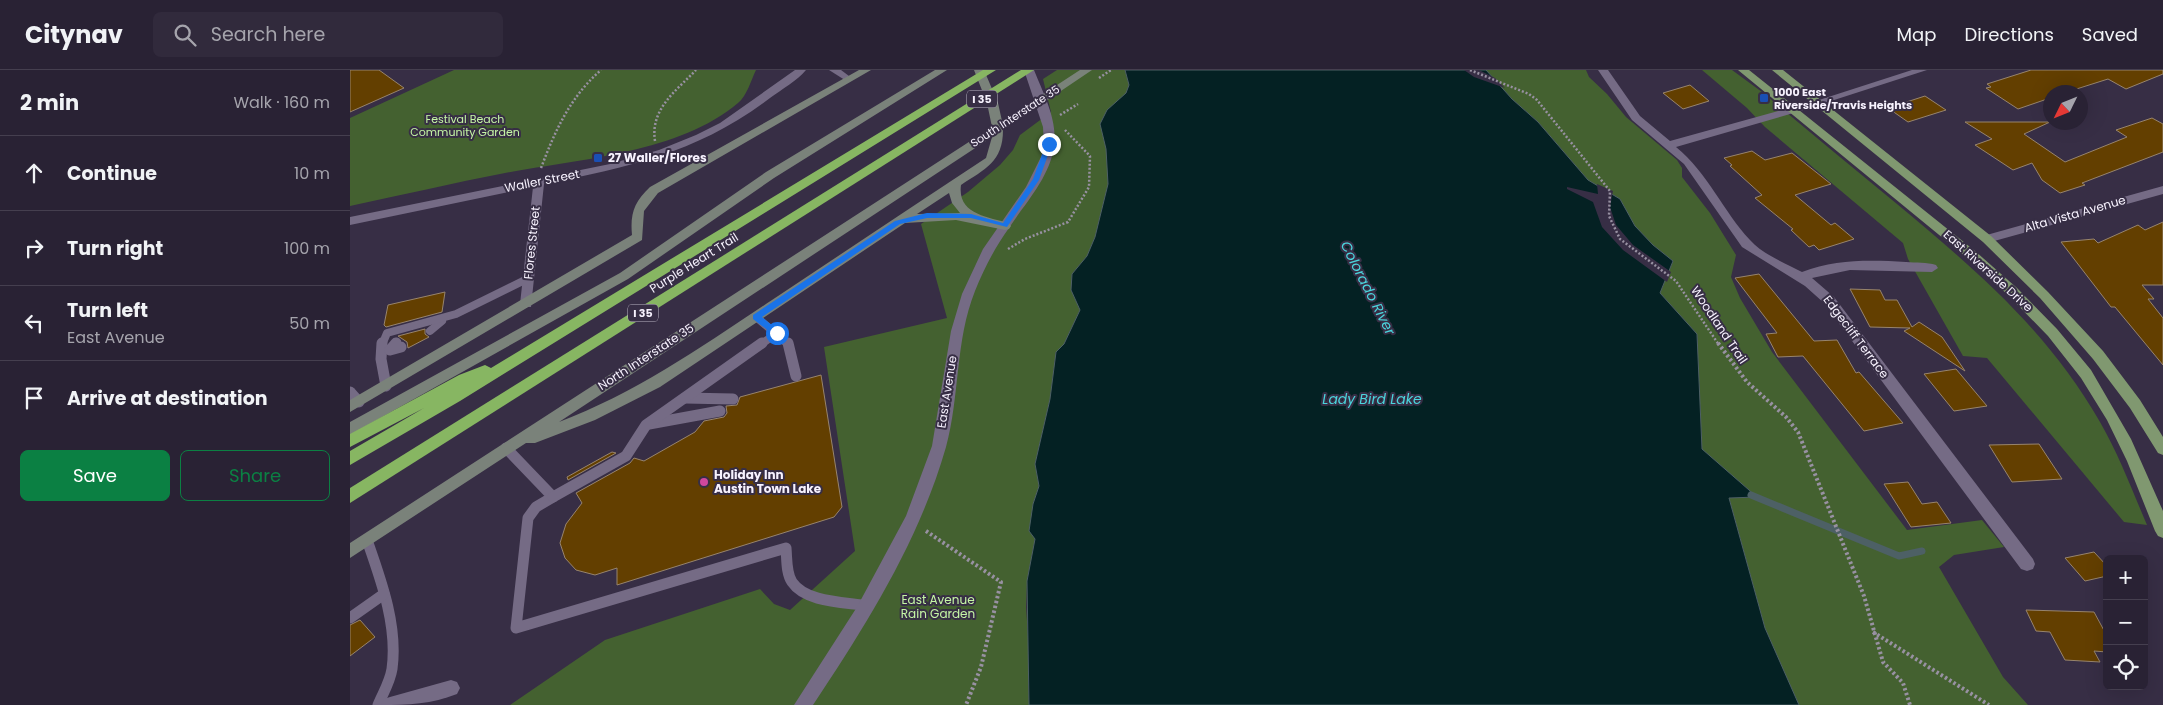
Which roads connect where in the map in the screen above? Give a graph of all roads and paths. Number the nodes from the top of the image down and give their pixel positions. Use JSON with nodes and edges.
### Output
{"nodes":[{"id":1,"x":601,"y":70,"type":"edge"},
{"id":2,"x":696,"y":70,"type":"edge"},
{"id":3,"x":801,"y":70,"type":"edge"},
{"id":4,"x":834,"y":70,"type":"edge"},
{"id":5,"x":866,"y":70,"type":"edge"},
{"id":6,"x":942,"y":70,"type":"edge"},
{"id":7,"x":979,"y":70,"type":"edge"},
{"id":8,"x":991,"y":70,"type":"edge"},
{"id":9,"x":1029,"y":70,"type":"edge"},
{"id":10,"x":1087,"y":70,"type":"edge"},
{"id":11,"x":1470,"y":70,"type":"edge"},
{"id":12,"x":1603,"y":70,"type":"edge"},
{"id":13,"x":1743,"y":70,"type":"edge"},
{"id":14,"x":1776,"y":70,"type":"edge"},
{"id":15,"x":1922,"y":70,"type":"edge"},
{"id":16,"x":848,"y":79,"type":"junction"},
{"id":17,"x":1816,"y":102,"type":"junction"},
{"id":18,"x":1793,"y":110,"type":"junction"},
{"id":19,"x":1064,"y":126,"type":"dead end"},
{"id":20,"x":656,"y":144,"type":"dead end"},
{"id":21,"x":1670,"y":145,"type":"junction"},
{"id":22,"x":942,"y":163,"type":"joint"},
{"id":23,"x":539,"y":177,"type":"junction"},
{"id":24,"x":955,"y":185,"type":"junction"},
{"id":25,"x":2163,"y":190,"type":"edge"},
{"id":26,"x":971,"y":216,"type":"junction"},
{"id":27,"x":350,"y":221,"type":"edge"},
{"id":28,"x":898,"y":223,"type":"junction"},
{"id":29,"x":1004,"y":226,"type":"junction"},
{"id":30,"x":1987,"y":239,"type":"junction"},
{"id":31,"x":1001,"y":254,"type":"dead end"},
{"id":32,"x":1932,"y":268,"type":"dead end"},
{"id":33,"x":1803,"y":277,"type":"junction"},
{"id":34,"x":529,"y":278,"type":"junction"},
{"id":35,"x":526,"y":304,"type":"junction"},
{"id":36,"x":456,"y":314,"type":"junction"},
{"id":37,"x":756,"y":317,"type":"junction"},
{"id":38,"x":428,"y":329,"type":"dead end"},
{"id":39,"x":777,"y":333,"type":"junction"},
{"id":40,"x":521,"y":357,"type":"junction"},
{"id":41,"x":796,"y":376,"type":"dead end"},
{"id":42,"x":386,"y":386,"type":"junction"},
{"id":43,"x":684,"y":398,"type":"junction"},
{"id":44,"x":733,"y":399,"type":"dead end"},
{"id":45,"x":353,"y":400,"type":"edge"},
{"id":46,"x":720,"y":411,"type":"dead end"},
{"id":47,"x":646,"y":425,"type":"junction"},
{"id":48,"x":350,"y":429,"type":"edge"},
{"id":49,"x":350,"y":441,"type":"edge"},
{"id":50,"x":506,"y":448,"type":"junction"},
{"id":51,"x":2163,"y":448,"type":"edge"},
{"id":52,"x":350,"y":458,"type":"edge"},
{"id":53,"x":350,"y":496,"type":"edge"},
{"id":54,"x":552,"y":497,"type":"junction"},
{"id":55,"x":926,"y":531,"type":"dead end"},
{"id":56,"x":2163,"y":531,"type":"edge"},
{"id":57,"x":367,"y":540,"type":"junction"},
{"id":58,"x":350,"y":551,"type":"edge"},
{"id":59,"x":2027,"y":564,"type":"dead end"},
{"id":60,"x":384,"y":594,"type":"junction"},
{"id":61,"x":868,"y":606,"type":"junction"},
{"id":62,"x":350,"y":618,"type":"edge"},
{"id":63,"x":1873,"y":632,"type":"junction"},
{"id":64,"x":451,"y":688,"type":"dead end"},
{"id":65,"x":378,"y":705,"type":"edge"},
{"id":66,"x":390,"y":705,"type":"edge"},
{"id":67,"x":803,"y":705,"type":"edge"},
{"id":68,"x":966,"y":705,"type":"edge"},
{"id":69,"x":1910,"y":705,"type":"edge"},
{"id":70,"x":1989,"y":705,"type":"edge"}],
"edges":[{"from":1,"to":23,"type":"path"},
{"from":2,"to":20,"type":"path"},
{"from":3,"to":23,"type":"street","name":"Waller Street"},
{"from":4,"to":16,"type":"street"},
{"from":5,"to":16,"type":"main road"},
{"from":6,"to":48,"type":"main road"},
{"from":7,"to":24,"type":"main road"},
{"from":8,"to":40,"type":"highway","name":"Purple Heart Trail","number":"I 35"},
{"from":9,"to":29,"type":"street","name":"East Avenue"},
{"from":9,"to":53,"type":"highway","name":"Purple Heart Trail","number":"I 35"},
{"from":10,"to":22,"type":"main road","name":"South Interstate 35"},
{"from":11,"to":63,"type":"path","name":"Woodland Trail"},
{"from":12,"to":21,"type":"street","name":"Edgecliff Terrace"},
{"from":13,"to":18,"type":"main road","name":"East Riverside Drive"},
{"from":14,"to":17,"type":"main road","name":"East Riverside Drive"},
{"from":15,"to":17,"type":"street"},
{"from":16,"to":35,"type":"main road"},
{"from":17,"to":18,"type":"street"},
{"from":17,"to":30,"type":"main road","name":"East Riverside Drive"},
{"from":18,"to":21,"type":"street"},
{"from":18,"to":56,"type":"main road","name":"East Riverside Drive"},
{"from":19,"to":31,"type":"path"},
{"from":21,"to":33,"type":"street","name":"Edgecliff Terrace"},
{"from":22,"to":50,"type":"main road","name":"North Interstate 35"},
{"from":23,"to":27,"type":"street","name":"Waller Street"},
{"from":23,"to":34,"type":"street","name":"Flores Street"},
{"from":24,"to":26,"type":"main road"},
{"from":24,"to":28,"type":"main road"},
{"from":25,"to":30,"type":"street","name":"Alta Vista Avenue"},
{"from":26,"to":28,"type":"main road"},
{"from":26,"to":29,"type":"main road"},
{"from":28,"to":37,"type":"main road"},
{"from":29,"to":61,"type":"street","name":"East Avenue"},
{"from":30,"to":51,"type":"main road","name":"East Riverside Drive"},
{"from":32,"to":33,"type":"street"},
{"from":33,"to":59,"type":"street","name":"Edgecliff Terrace"},
{"from":34,"to":35,"type":"street","name":"Flores Street"},
{"from":34,"to":36,"type":"lane"},
{"from":35,"to":42,"type":"main road"},
{"from":36,"to":38,"type":"lane"},
{"from":36,"to":42,"type":"lane"},
{"from":37,"to":39,"type":"lane"},
{"from":37,"to":50,"type":"main road"},
{"from":39,"to":41,"type":"lane"},
{"from":39,"to":43,"type":"lane"},
{"from":40,"to":49,"type":"highway"},
{"from":40,"to":52,"type":"highway","name":"Purple Heart Trail","number":"I 35"},
{"from":42,"to":45,"type":"main road"},
{"from":43,"to":44,"type":"lane"},
{"from":43,"to":47,"type":"lane"},
{"from":46,"to":47,"type":"lane"},
{"from":47,"to":54,"type":"lane"},
{"from":50,"to":54,"type":"lane"},
{"from":50,"to":57,"type":"main road","name":"North Interstate 35"},
{"from":54,"to":61,"type":"lane"},
{"from":55,"to":68,"type":"path"},
{"from":57,"to":58,"type":"main road","name":"North Interstate 35"},
{"from":57,"to":60,"type":"lane"},
{"from":60,"to":62,"type":"lane"},
{"from":60,"to":65,"type":"lane"},
{"from":61,"to":67,"type":"street","name":"East Avenue"},
{"from":63,"to":69,"type":"path","name":"Woodland Trail"},
{"from":63,"to":70,"type":"path"},
{"from":64,"to":66,"type":"street"}]}
